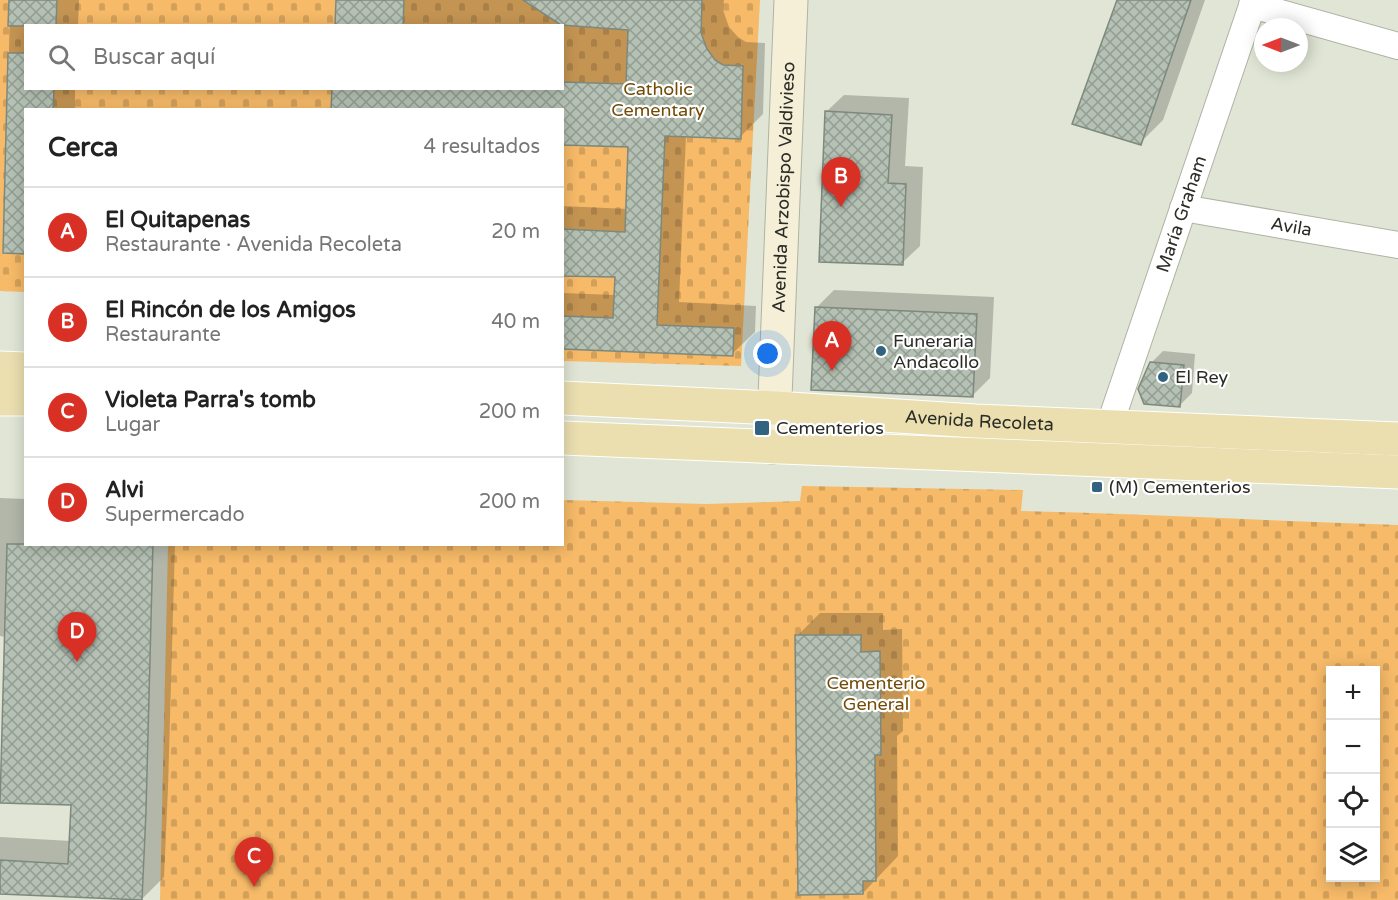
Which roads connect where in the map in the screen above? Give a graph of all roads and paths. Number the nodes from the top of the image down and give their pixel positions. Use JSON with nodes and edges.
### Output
{"nodes":[{"id":1,"x":791,"y":0,"type":"edge"},
{"id":2,"x":1253,"y":3,"type":"edge"},
{"id":3,"x":1398,"y":46,"type":"edge"},
{"id":4,"x":1183,"y":208,"type":"junction"},
{"id":5,"x":1398,"y":245,"type":"edge"},
{"id":6,"x":0,"y":368,"type":"edge"},
{"id":7,"x":24,"y":369,"type":"edge"},
{"id":8,"x":564,"y":398,"type":"edge"},
{"id":9,"x":0,"y":399,"type":"edge"},
{"id":10,"x":24,"y":399,"type":"edge"},
{"id":11,"x":775,"y":408,"type":"junction"},
{"id":12,"x":1109,"y":427,"type":"junction"},
{"id":13,"x":564,"y":438,"type":"edge"},
{"id":14,"x":1398,"y":439,"type":"edge"},
{"id":15,"x":773,"y":447,"type":"junction"},
{"id":16,"x":1398,"y":472,"type":"edge"}],
"edges":[{"from":1,"to":11,"type":"main road","name":"Avenida Arzobispo Valdivieso"},
{"from":2,"to":3,"type":"street"},
{"from":2,"to":4,"type":"street","name":"María Graham"},
{"from":4,"to":5,"type":"street","name":"Avila"},
{"from":4,"to":12,"type":"street","name":"María Graham"},
{"from":6,"to":7,"type":"main road"},
{"from":8,"to":11,"type":"main road","name":"Avenida Recoleta"},
{"from":9,"to":10,"type":"main road"},
{"from":11,"to":12,"type":"main road","name":"Avenida Recoleta"},
{"from":11,"to":15,"type":"main road","name":"Avenida Arzobispo Valdivieso"},
{"from":12,"to":14,"type":"main road","name":"Avenida Recoleta"},
{"from":13,"to":15,"type":"main road","name":"Avenida Recoleta"},
{"from":15,"to":16,"type":"main road","name":"Avenida Recoleta"}]}
